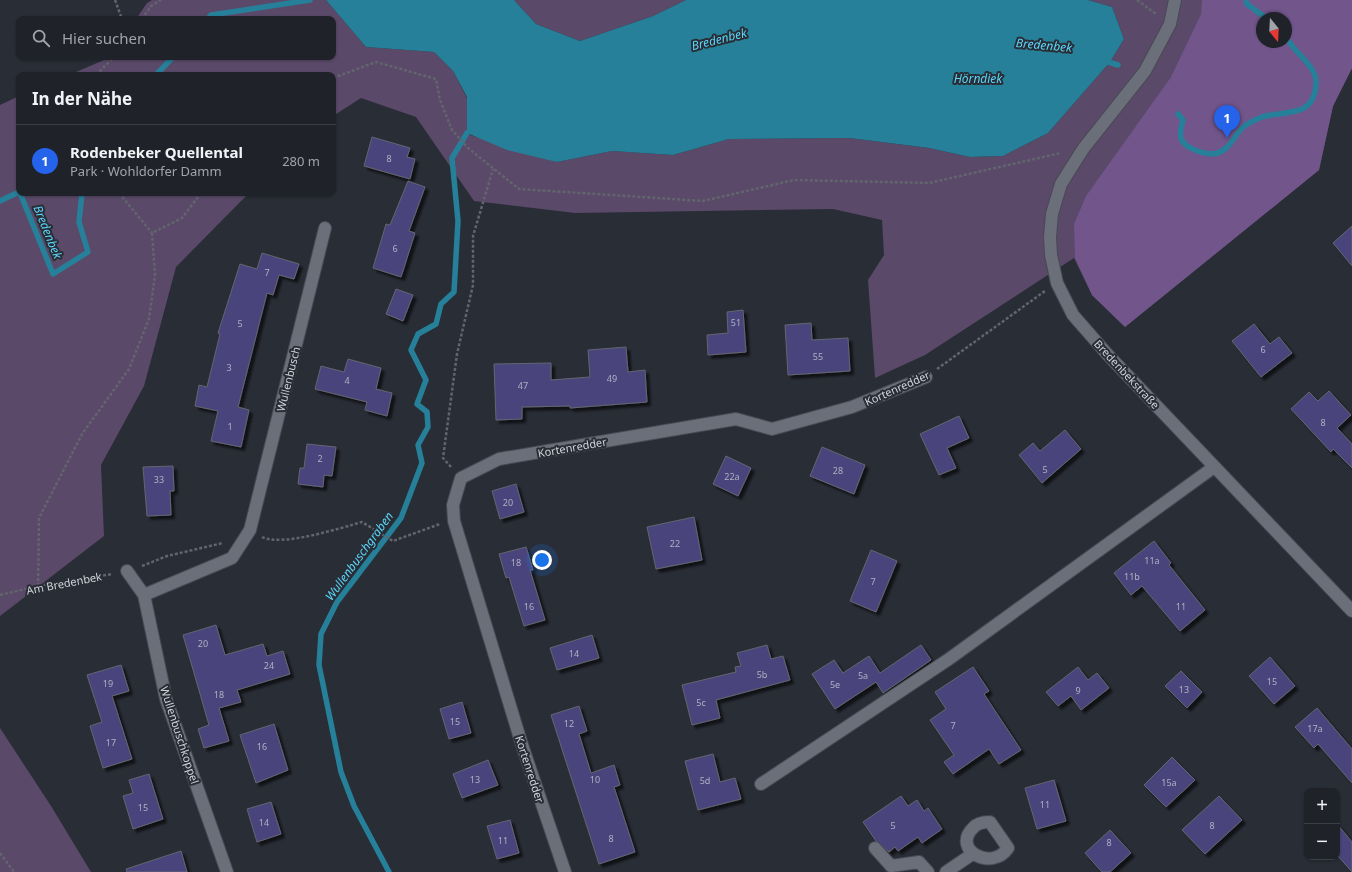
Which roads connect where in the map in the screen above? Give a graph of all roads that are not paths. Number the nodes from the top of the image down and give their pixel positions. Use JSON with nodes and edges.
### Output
{"nodes":[{"id":1,"x":1175,"y":0,"type":"edge"},
{"id":2,"x":325,"y":228,"type":"dead end"},
{"id":3,"x":926,"y":377,"type":"road end"},
{"id":4,"x":1214,"y":467,"type":"junction"},
{"id":5,"x":127,"y":571,"type":"road end"},
{"id":6,"x":144,"y":595,"type":"junction"},
{"id":7,"x":1352,"y":611,"type":"edge"},
{"id":8,"x":761,"y":784,"type":"dead end"},
{"id":9,"x":875,"y":848,"type":"dead end"},
{"id":10,"x":971,"y":855,"type":"dead end"},
{"id":11,"x":227,"y":872,"type":"edge"},
{"id":12,"x":565,"y":872,"type":"edge"},
{"id":13,"x":928,"y":872,"type":"edge"},
{"id":14,"x":946,"y":872,"type":"edge"}],
"edges":[{"from":1,"to":4,"type":"street","name":"Bredenbekstraße"},
{"from":2,"to":6,"type":"street","name":"Wullenbusch"},
{"from":3,"to":12,"type":"street","name":"Kortenredder"},
{"from":4,"to":7,"type":"street","name":"Bredenbekstraße"},
{"from":4,"to":8,"type":"street"},
{"from":5,"to":6,"type":"street"},
{"from":6,"to":11,"type":"street","name":"Wullenbuschkoppel"},
{"from":9,"to":13,"type":"street"},
{"from":10,"to":14,"type":"street"}]}
